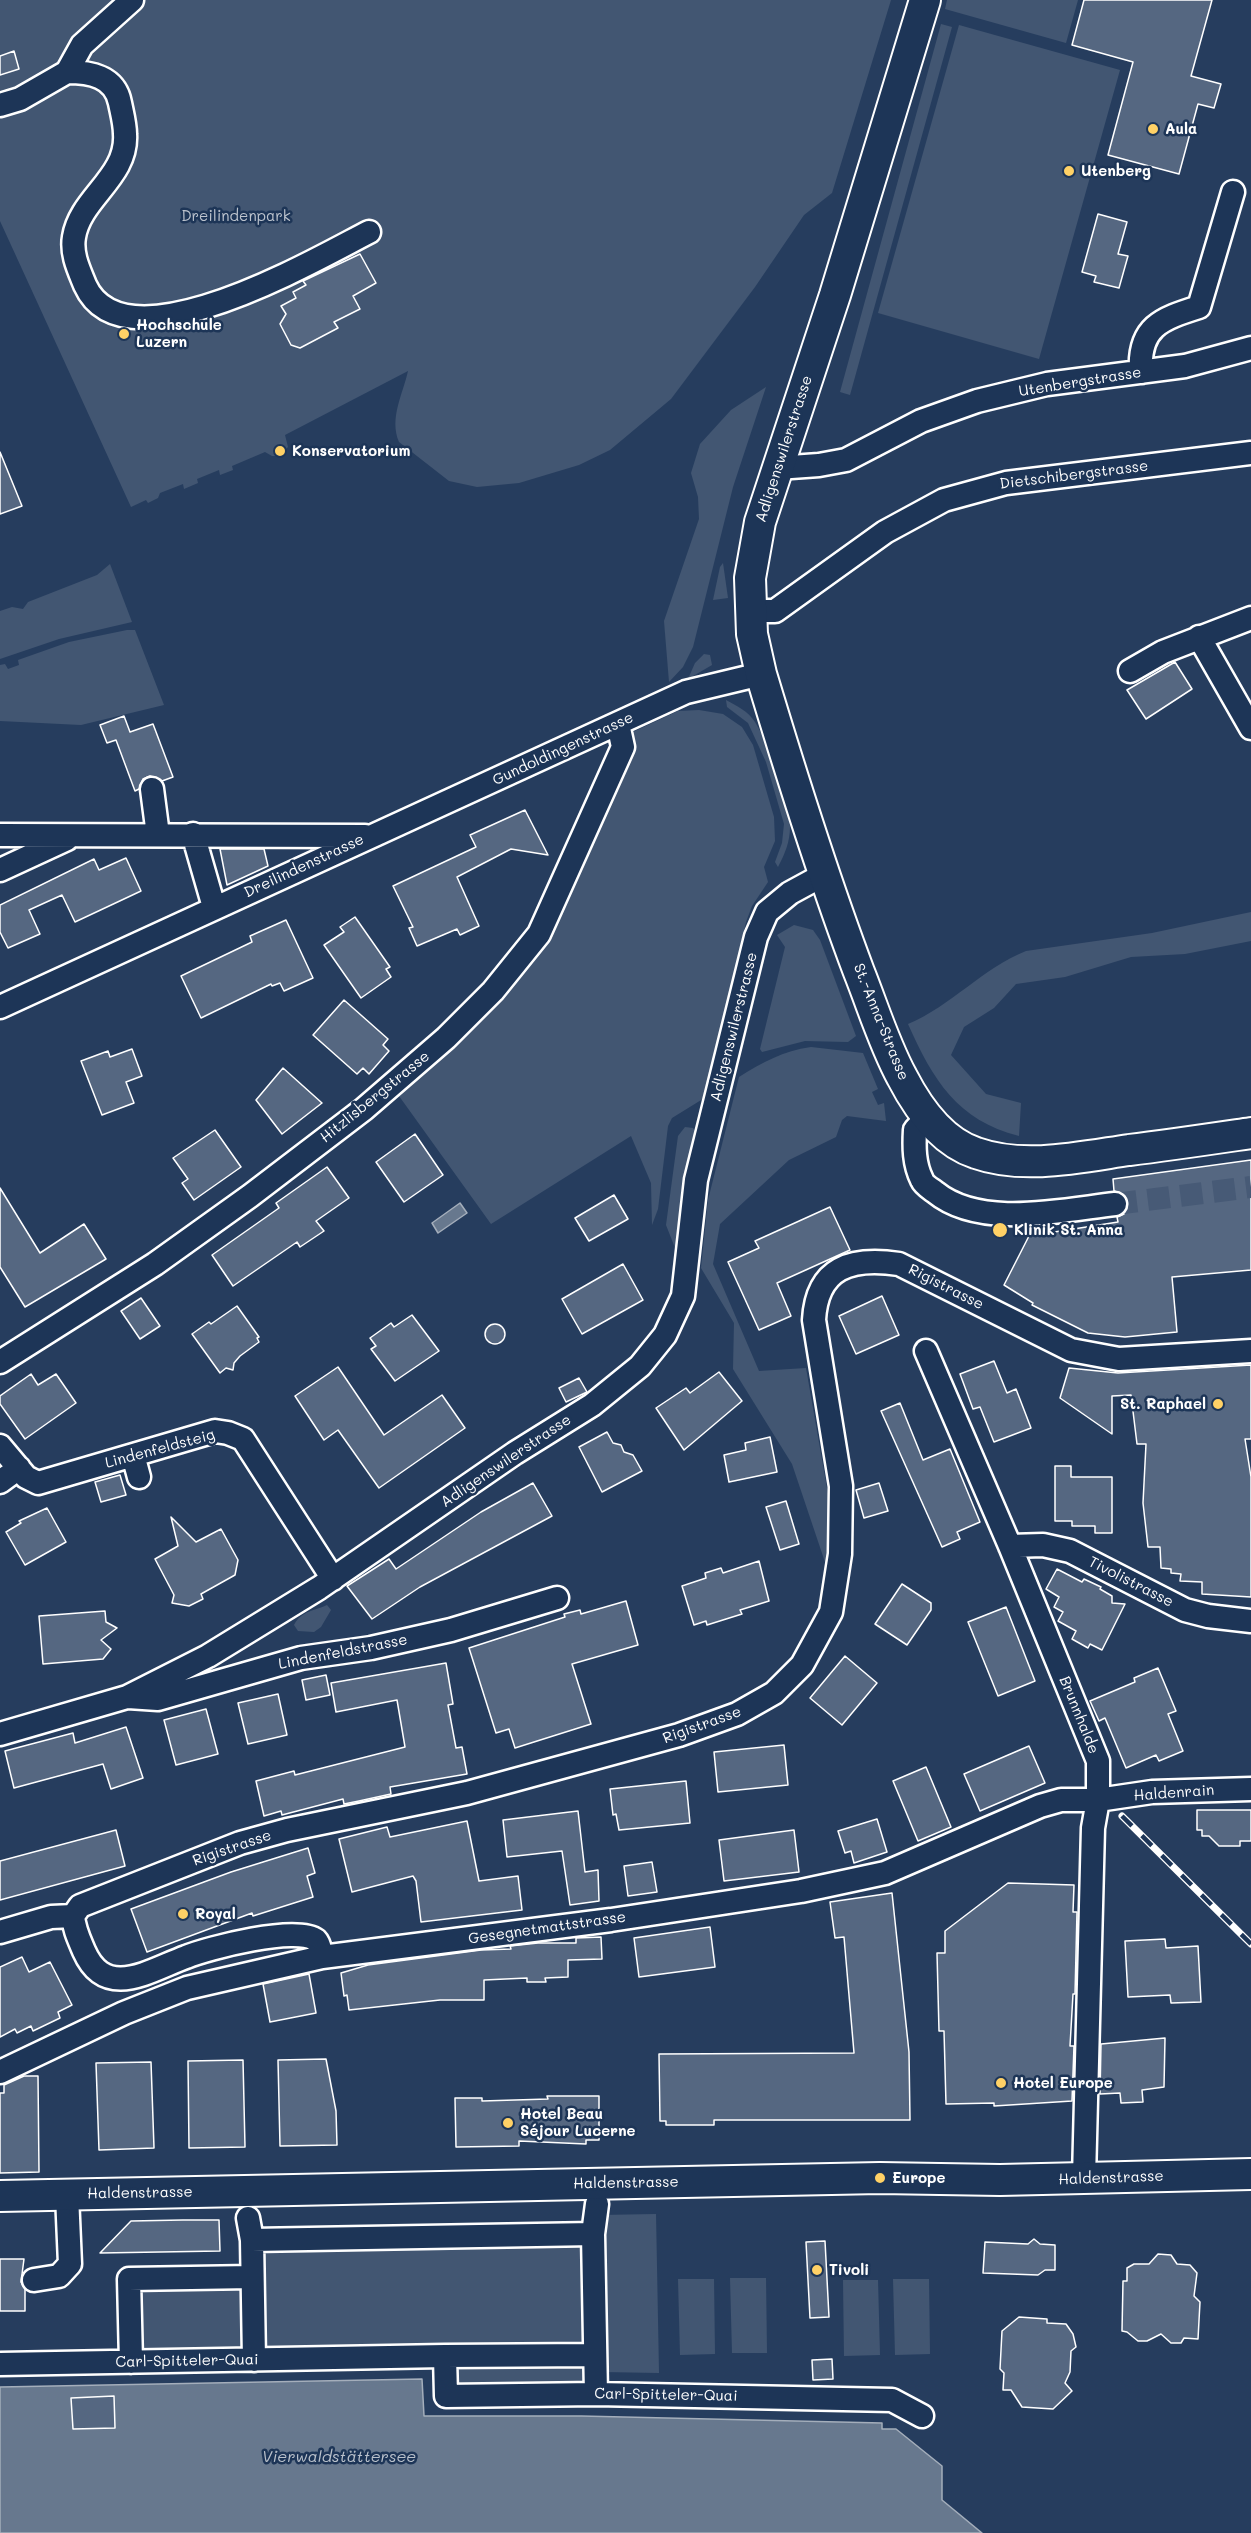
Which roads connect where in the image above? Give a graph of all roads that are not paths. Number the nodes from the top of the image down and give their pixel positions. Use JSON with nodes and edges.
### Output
{"nodes":[{"id":1,"x":132,"y":0,"type":"edge"},
{"id":2,"x":925,"y":0,"type":"edge"},
{"id":3,"x":67,"y":72,"type":"junction"},
{"id":4,"x":0,"y":105,"type":"edge"},
{"id":5,"x":1233,"y":192,"type":"dead end"},
{"id":6,"x":369,"y":232,"type":"dead end"},
{"id":7,"x":1251,"y":348,"type":"edge"},
{"id":8,"x":1141,"y":372,"type":"junction"},
{"id":9,"x":1251,"y":453,"type":"edge"},
{"id":10,"x":777,"y":468,"type":"junction"},
{"id":11,"x":751,"y":611,"type":"junction"},
{"id":12,"x":1251,"y":618,"type":"edge"},
{"id":13,"x":1199,"y":637,"type":"junction"},
{"id":14,"x":1130,"y":671,"type":"dead end"},
{"id":15,"x":760,"y":674,"type":"junction"},
{"id":16,"x":618,"y":724,"type":"junction"},
{"id":17,"x":1251,"y":728,"type":"edge"},
{"id":18,"x":152,"y":789,"type":"dead end"},
{"id":19,"x":193,"y":834,"type":"junction"},
{"id":20,"x":0,"y":835,"type":"edge"},
{"id":21,"x":158,"y":835,"type":"junction"},
{"id":22,"x":72,"y":836,"type":"junction"},
{"id":23,"x":370,"y":836,"type":"junction"},
{"id":24,"x":0,"y":870,"type":"edge"},
{"id":25,"x":825,"y":874,"type":"junction"},
{"id":26,"x":214,"y":907,"type":"junction"},
{"id":27,"x":0,"y":1007,"type":"edge"},
{"id":28,"x":927,"y":1117,"type":"junction"},
{"id":29,"x":1251,"y":1133,"type":"edge"},
{"id":30,"x":1115,"y":1204,"type":"tunnel mouth"},
{"id":31,"x":926,"y":1351,"type":"dead end"},
{"id":32,"x":1251,"y":1351,"type":"edge"},
{"id":33,"x":0,"y":1362,"type":"edge"},
{"id":34,"x":0,"y":1446,"type":"edge"},
{"id":35,"x":19,"y":1468,"type":"junction"},
{"id":36,"x":0,"y":1482,"type":"edge"},
{"id":37,"x":1010,"y":1546,"type":"junction"},
{"id":38,"x":333,"y":1579,"type":"junction"},
{"id":39,"x":557,"y":1598,"type":"dead end"},
{"id":40,"x":1251,"y":1620,"type":"edge"},
{"id":41,"x":127,"y":1696,"type":"junction"},
{"id":42,"x":0,"y":1734,"type":"edge"},
{"id":43,"x":1251,"y":1789,"type":"edge"},
{"id":44,"x":1098,"y":1800,"type":"junction"},
{"id":45,"x":73,"y":1916,"type":"junction"},
{"id":46,"x":0,"y":1932,"type":"edge"},
{"id":47,"x":322,"y":1957,"type":"junction"},
{"id":48,"x":0,"y":2072,"type":"edge"},
{"id":49,"x":1251,"y":2174,"type":"edge"},
{"id":50,"x":1084,"y":2178,"type":"junction"},
{"id":51,"x":67,"y":2195,"type":"junction"},
{"id":52,"x":0,"y":2196,"type":"edge"},
{"id":53,"x":597,"y":2204,"type":"dead end"},
{"id":54,"x":593,"y":2234,"type":"junction"},
{"id":55,"x":252,"y":2277,"type":"junction"},
{"id":56,"x":34,"y":2280,"type":"dead end"},
{"id":57,"x":595,"y":2355,"type":"junction"},
{"id":58,"x":445,"y":2356,"type":"junction"},
{"id":59,"x":254,"y":2360,"type":"junction"},
{"id":60,"x":130,"y":2362,"type":"junction"},
{"id":61,"x":0,"y":2364,"type":"edge"},
{"id":62,"x":596,"y":2394,"type":"junction"},
{"id":63,"x":921,"y":2416,"type":"dead end"}],
"edges":[{"from":1,"to":3,"type":"street"},
{"from":2,"to":10,"type":"main road","name":"Adligenswilerstrasse"},
{"from":3,"to":4,"type":"street"},
{"from":3,"to":6,"type":"street"},
{"from":5,"to":8,"type":"street"},
{"from":7,"to":8,"type":"street","name":"Utenbergstrasse"},
{"from":8,"to":10,"type":"street","name":"Utenbergstrasse"},
{"from":9,"to":11,"type":"street","name":"Dietschibergstrasse"},
{"from":10,"to":11,"type":"main road","name":"Adligenswilerstrasse"},
{"from":11,"to":15,"type":"main road","name":"Adligenswilerstrasse"},
{"from":12,"to":13,"type":"street"},
{"from":13,"to":14,"type":"street"},
{"from":13,"to":17,"type":"street"},
{"from":15,"to":16,"type":"street","name":"Gundoldingenstrasse"},
{"from":15,"to":25,"type":"main road","name":"Adligenswilerstrasse"},
{"from":16,"to":23,"type":"street","name":"Gundoldingenstrasse"},
{"from":16,"to":33,"type":"street","name":"Hitzlisbergstrasse"},
{"from":18,"to":21,"type":"street"},
{"from":19,"to":21,"type":"street","name":"Dreilindenstrasse"},
{"from":19,"to":23,"type":"street","name":"Dreilindenstrasse"},
{"from":19,"to":26,"type":"street"},
{"from":20,"to":22,"type":"street","name":"Dreilindenstrasse"},
{"from":21,"to":22,"type":"street","name":"Dreilindenstrasse"},
{"from":22,"to":24,"type":"street"},
{"from":23,"to":26,"type":"street","name":"Dreilindenstrasse"},
{"from":25,"to":28,"type":"main road","name":"St.-Anna-Strasse"},
{"from":25,"to":38,"type":"street","name":"Adligenswilerstrasse"},
{"from":26,"to":27,"type":"street","name":"Dreilindenstrasse"},
{"from":28,"to":29,"type":"main road","name":"St.-Anna-Strasse"},
{"from":28,"to":30,"type":"street"},
{"from":31,"to":37,"type":"street","name":"Brunnhalde"},
{"from":32,"to":45,"type":"street","name":"Rigistrasse"},
{"from":34,"to":35,"type":"street","name":"Lindenfeldsteig"},
{"from":35,"to":36,"type":"street"},
{"from":35,"to":38,"type":"street","name":"Lindenfeldsteig"},
{"from":37,"to":40,"type":"street","name":"Tivolistrasse"},
{"from":37,"to":44,"type":"street","name":"Brunnhalde"},
{"from":38,"to":41,"type":"street","name":"Adligenswilerstrasse"},
{"from":39,"to":41,"type":"street","name":"Lindenfeldstrasse"},
{"from":41,"to":42,"type":"street","name":"Adligenswilerstrasse"},
{"from":43,"to":44,"type":"street","name":"Haldenrain"},
{"from":44,"to":47,"type":"street","name":"Gesegnetmattstrasse"},
{"from":44,"to":50,"type":"street","name":"Brunnhalde"},
{"from":45,"to":46,"type":"street"},
{"from":45,"to":47,"type":"street"},
{"from":47,"to":48,"type":"street","name":"Gesegnetmattstrasse"},
{"from":49,"to":50,"type":"main road","name":"Haldenstrasse"},
{"from":50,"to":51,"type":"main road","name":"Haldenstrasse"},
{"from":51,"to":52,"type":"main road","name":"Haldenstrasse"},
{"from":51,"to":56,"type":"street"},
{"from":53,"to":54,"type":"street"},
{"from":54,"to":55,"type":"street"},
{"from":54,"to":57,"type":"street"},
{"from":55,"to":59,"type":"street"},
{"from":55,"to":60,"type":"street"},
{"from":57,"to":58,"type":"street","name":"Carl-Spitteler-Quai"},
{"from":57,"to":62,"type":"street"},
{"from":58,"to":59,"type":"street","name":"Carl-Spitteler-Quai"},
{"from":58,"to":62,"type":"street","name":"Carl-Spitteler-Quai"},
{"from":59,"to":60,"type":"street","name":"Carl-Spitteler-Quai"},
{"from":60,"to":61,"type":"street","name":"Carl-Spitteler-Quai"},
{"from":62,"to":63,"type":"street","name":"Carl-Spitteler-Quai"}]}
